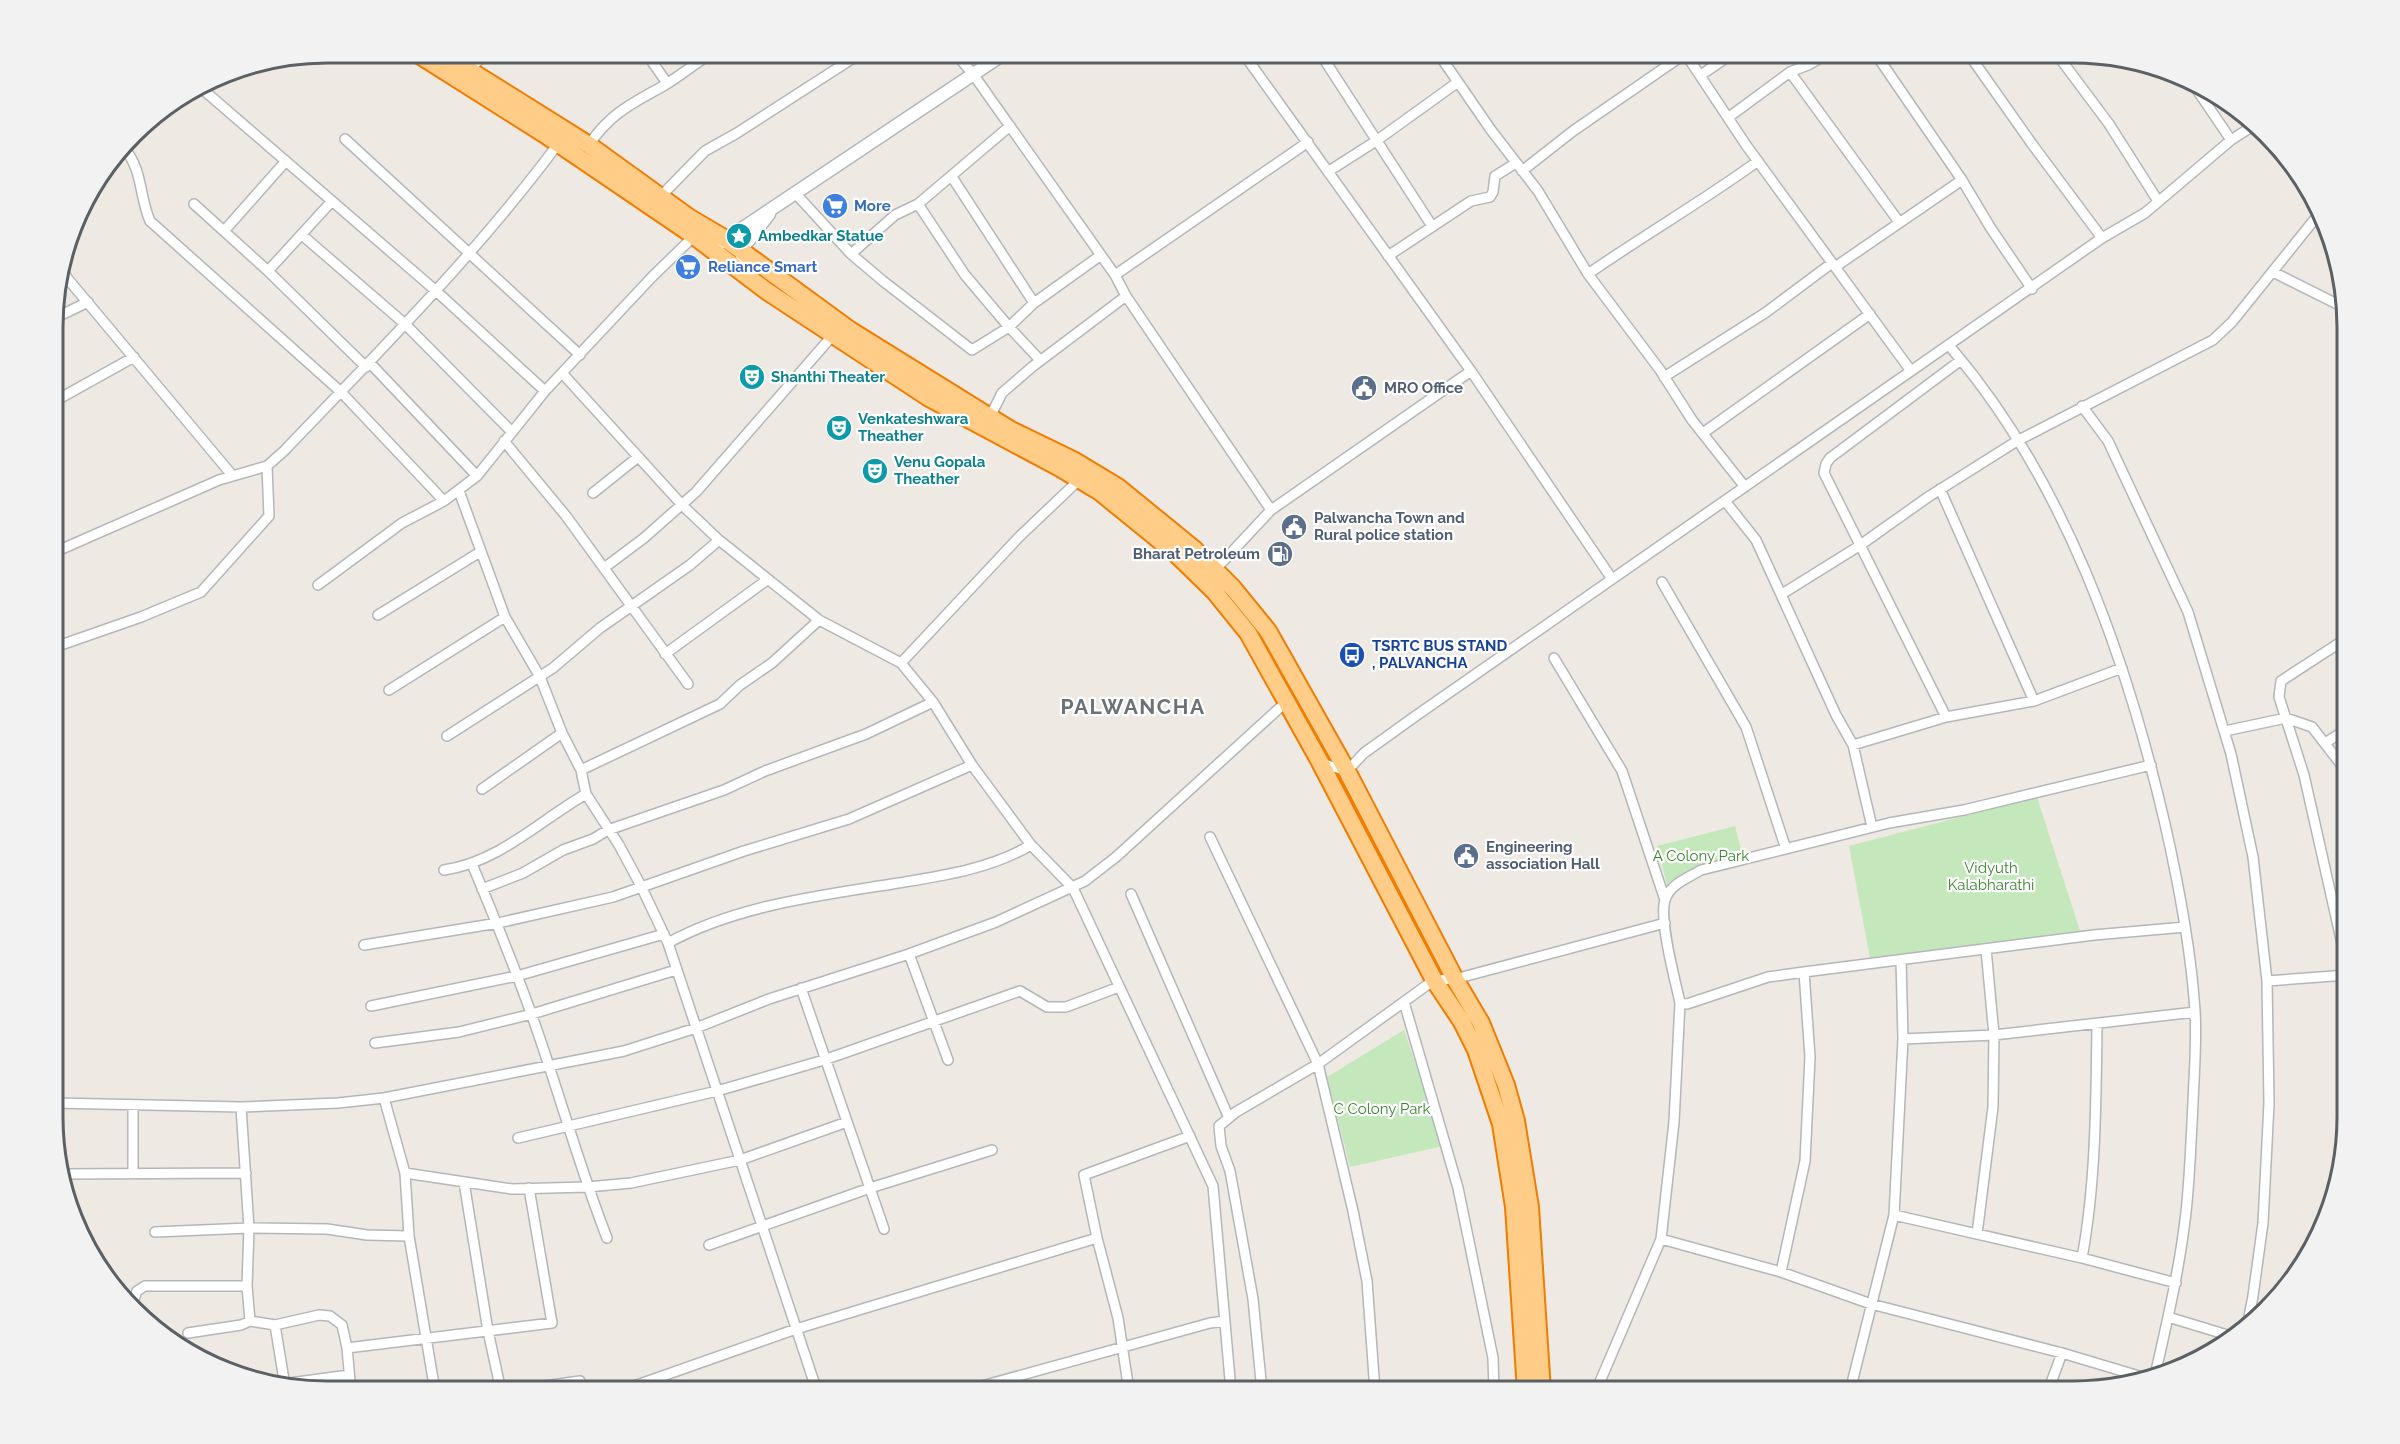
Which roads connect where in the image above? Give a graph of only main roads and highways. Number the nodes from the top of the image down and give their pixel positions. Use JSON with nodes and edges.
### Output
{"nodes":[{"id":1,"x":433,"y":63,"type":"edge"},
{"id":2,"x":458,"y":63,"type":"edge"},
{"id":3,"x":1525,"y":1381,"type":"edge"},
{"id":4,"x":1541,"y":1381,"type":"edge"}],
"edges":[{"from":1,"to":3,"type":"highway"},
{"from":2,"to":4,"type":"highway"}]}
